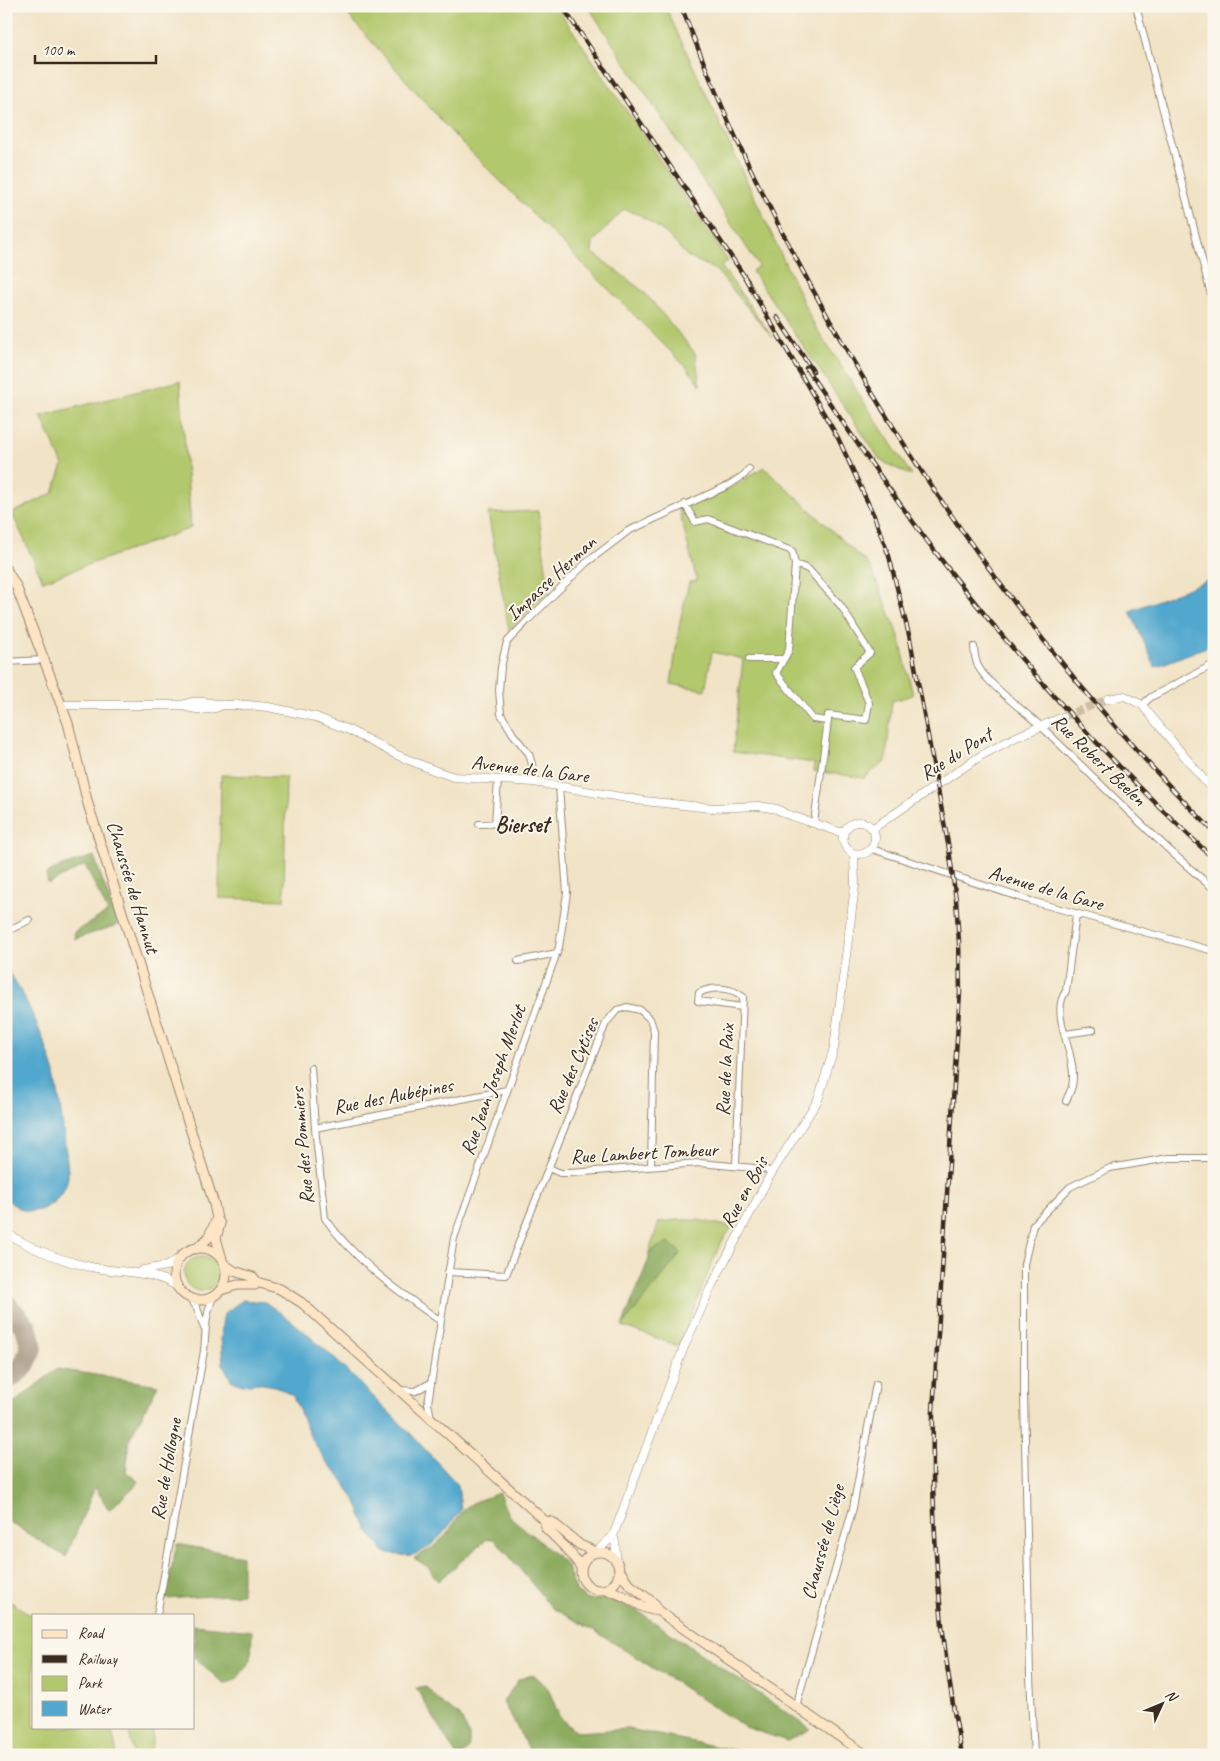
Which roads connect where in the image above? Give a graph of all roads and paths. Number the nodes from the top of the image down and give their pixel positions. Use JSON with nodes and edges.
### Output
{"nodes":[{"id":1,"x":1136,"y":6,"type":"edge"},
{"id":2,"x":1212,"y":296,"type":"edge"},
{"id":3,"x":1214,"y":306,"type":"edge"},
{"id":4,"x":749,"y":469,"type":"dead end"},
{"id":5,"x":685,"y":504,"type":"junction"},
{"id":6,"x":795,"y":564,"type":"junction"},
{"id":7,"x":6,"y":569,"type":"edge"},
{"id":8,"x":974,"y":647,"type":"dead end"},
{"id":9,"x":749,"y":659,"type":"dead end"},
{"id":10,"x":784,"y":659,"type":"junction"},
{"id":11,"x":44,"y":660,"type":"junction"},
{"id":12,"x":6,"y":662,"type":"edge"},
{"id":13,"x":1214,"y":664,"type":"edge"},
{"id":14,"x":1108,"y":699,"type":"tunnel mouth"},
{"id":15,"x":62,"y":705,"type":"junction"},
{"id":16,"x":1142,"y":705,"type":"junction"},
{"id":17,"x":1064,"y":717,"type":"tunnel mouth"},
{"id":18,"x":828,"y":721,"type":"junction"},
{"id":19,"x":1042,"y":727,"type":"junction"},
{"id":20,"x":498,"y":780,"type":"junction"},
{"id":21,"x":534,"y":782,"type":"junction"},
{"id":22,"x":559,"y":787,"type":"junction"},
{"id":23,"x":1214,"y":792,"type":"edge"},
{"id":24,"x":814,"y":823,"type":"junction"},
{"id":25,"x":479,"y":824,"type":"dead end"},
{"id":26,"x":495,"y":824,"type":"junction"},
{"id":27,"x":508,"y":824,"type":"dead end"},
{"id":28,"x":872,"y":828,"type":"junction"},
{"id":29,"x":844,"y":833,"type":"junction"},
{"id":30,"x":872,"y":849,"type":"junction"},
{"id":31,"x":854,"y":854,"type":"junction"},
{"id":32,"x":1214,"y":890,"type":"edge"},
{"id":33,"x":1076,"y":914,"type":"junction"},
{"id":34,"x":29,"y":920,"type":"dead end"},
{"id":35,"x":6,"y":932,"type":"edge"},
{"id":36,"x":1214,"y":951,"type":"edge"},
{"id":37,"x":557,"y":953,"type":"junction"},
{"id":38,"x":518,"y":961,"type":"dead end"},
{"id":39,"x":742,"y":1007,"type":"junction"},
{"id":40,"x":1093,"y":1030,"type":"dead end"},
{"id":41,"x":1066,"y":1034,"type":"junction"},
{"id":42,"x":311,"y":1068,"type":"dead end"},
{"id":43,"x":507,"y":1090,"type":"junction"},
{"id":44,"x":1066,"y":1101,"type":"dead end"},
{"id":45,"x":315,"y":1128,"type":"junction"},
{"id":46,"x":1214,"y":1158,"type":"edge"},
{"id":47,"x":736,"y":1165,"type":"junction"},
{"id":48,"x":651,"y":1166,"type":"junction"},
{"id":49,"x":549,"y":1168,"type":"junction"},
{"id":50,"x":772,"y":1173,"type":"junction"},
{"id":51,"x":217,"y":1219,"type":"junction"},
{"id":52,"x":6,"y":1233,"type":"edge"},
{"id":53,"x":196,"y":1249,"type":"junction"},
{"id":54,"x":180,"y":1258,"type":"junction"},
{"id":55,"x":223,"y":1261,"type":"junction"},
{"id":56,"x":448,"y":1272,"type":"junction"},
{"id":57,"x":140,"y":1273,"type":"junction"},
{"id":58,"x":257,"y":1282,"type":"junction"},
{"id":59,"x":178,"y":1287,"type":"junction"},
{"id":60,"x":217,"y":1293,"type":"junction"},
{"id":61,"x":189,"y":1297,"type":"junction"},
{"id":62,"x":439,"y":1320,"type":"junction"},
{"id":63,"x":204,"y":1328,"type":"junction"},
{"id":64,"x":430,"y":1383,"type":"junction"},
{"id":65,"x":876,"y":1384,"type":"dead end"},
{"id":66,"x":399,"y":1390,"type":"junction"},
{"id":67,"x":432,"y":1420,"type":"junction"},
{"id":68,"x":545,"y":1522,"type":"junction"},
{"id":69,"x":613,"y":1536,"type":"junction"},
{"id":70,"x":596,"y":1552,"type":"junction"},
{"id":71,"x":618,"y":1566,"type":"junction"},
{"id":72,"x":580,"y":1567,"type":"junction"},
{"id":73,"x":606,"y":1590,"type":"junction"},
{"id":74,"x":657,"y":1610,"type":"junction"},
{"id":75,"x":157,"y":1614,"type":"edge"},
{"id":76,"x":796,"y":1706,"type":"junction"},
{"id":77,"x":866,"y":1755,"type":"edge"},
{"id":78,"x":1034,"y":1755,"type":"edge"}],
"edges":[{"from":1,"to":2,"type":"street"},
{"from":2,"to":3,"type":"street"},
{"from":4,"to":5,"type":"street","name":"Impasse Herman"},
{"from":5,"to":6,"type":"street"},
{"from":5,"to":21,"type":"street","name":"Impasse Herman"},
{"from":6,"to":10,"type":"street"},
{"from":6,"to":18,"type":"street"},
{"from":7,"to":11,"type":"main road","name":"Chaussée de Hannut"},
{"from":8,"to":19,"type":"street","name":"Rue Robert Beelen"},
{"from":9,"to":10,"type":"street"},
{"from":10,"to":18,"type":"street"},
{"from":11,"to":12,"type":"street"},
{"from":11,"to":15,"type":"main road","name":"Chaussée de Hannut"},
{"from":13,"to":16,"type":"street"},
{"from":14,"to":16,"type":"street"},
{"from":15,"to":20,"type":"street","name":"Avenue de la Gare"},
{"from":15,"to":51,"type":"main road","name":"Chaussée de Hannut"},
{"from":16,"to":23,"type":"street"},
{"from":17,"to":19,"type":"street","name":"Rue du Pont"},
{"from":18,"to":24,"type":"street"},
{"from":19,"to":28,"type":"street","name":"Rue du Pont"},
{"from":19,"to":32,"type":"street","name":"Rue Robert Beelen"},
{"from":20,"to":21,"type":"street","name":"Avenue de la Gare"},
{"from":20,"to":26,"type":"street"},
{"from":21,"to":22,"type":"street","name":"Avenue de la Gare"},
{"from":22,"to":24,"type":"street","name":"Avenue de la Gare"},
{"from":22,"to":37,"type":"street","name":"Rue Jean Joseph Merlot"},
{"from":24,"to":29,"type":"street","name":"Avenue de la Gare"},
{"from":25,"to":26,"type":"street"},
{"from":26,"to":27,"type":"street"},
{"from":28,"to":29,"type":"street"},
{"from":28,"to":30,"type":"street"},
{"from":29,"to":31,"type":"street"},
{"from":30,"to":31,"type":"street"},
{"from":30,"to":33,"type":"street","name":"Avenue de la Gare"},
{"from":31,"to":50,"type":"street","name":"Rue en Bois"},
{"from":33,"to":36,"type":"street","name":"Avenue de la Gare"},
{"from":33,"to":41,"type":"street"},
{"from":34,"to":35,"type":"street"},
{"from":37,"to":38,"type":"street"},
{"from":37,"to":43,"type":"street","name":"Rue Jean Joseph Merlot"},
{"from":39,"to":39,"type":"street","name":"Rue de la Paix"},
{"from":39,"to":47,"type":"street","name":"Rue de la Paix"},
{"from":40,"to":41,"type":"street"},
{"from":41,"to":44,"type":"street"},
{"from":42,"to":45,"type":"street","name":"Rue des Pommiers"},
{"from":43,"to":45,"type":"street","name":"Rue des Aubépines"},
{"from":43,"to":56,"type":"street","name":"Rue Jean Joseph Merlot"},
{"from":45,"to":62,"type":"street","name":"Rue des Pommiers"},
{"from":46,"to":78,"type":"street"},
{"from":47,"to":48,"type":"street","name":"Rue Lambert Tombeur"},
{"from":47,"to":50,"type":"street","name":"Rue Lambert Tombeur"},
{"from":48,"to":49,"type":"street","name":"Rue Lambert Tombeur"},
{"from":48,"to":49,"type":"street","name":"Rue des Cytises"},
{"from":49,"to":56,"type":"street"},
{"from":50,"to":69,"type":"street","name":"Rue en Bois"},
{"from":51,"to":53,"type":"main road"},
{"from":51,"to":55,"type":"main road","name":"Chaussée de Hannut"},
{"from":52,"to":57,"type":"street"},
{"from":53,"to":54,"type":"main road"},
{"from":53,"to":55,"type":"main road"},
{"from":54,"to":57,"type":"street"},
{"from":54,"to":59,"type":"main road"},
{"from":55,"to":58,"type":"main road"},
{"from":55,"to":60,"type":"main road"},
{"from":56,"to":62,"type":"street","name":"Rue Jean Joseph Merlot"},
{"from":57,"to":59,"type":"street"},
{"from":58,"to":60,"type":"main road"},
{"from":58,"to":66,"type":"main road"},
{"from":59,"to":61,"type":"main road"},
{"from":60,"to":61,"type":"main road"},
{"from":60,"to":63,"type":"street","name":"Rue de Hollogne"},
{"from":61,"to":63,"type":"street","name":"Rue de Hollogne"},
{"from":62,"to":64,"type":"street","name":"Rue Jean Joseph Merlot"},
{"from":63,"to":75,"type":"street","name":"Rue de Hollogne"},
{"from":64,"to":66,"type":"street"},
{"from":64,"to":67,"type":"street","name":"Rue Jean Joseph Merlot"},
{"from":65,"to":76,"type":"street","name":"Chaussée de Liège"},
{"from":66,"to":67,"type":"main road"},
{"from":67,"to":68,"type":"main road"},
{"from":68,"to":70,"type":"main road"},
{"from":68,"to":72,"type":"main road"},
{"from":69,"to":70,"type":"street","name":"Rue en Bois"},
{"from":69,"to":71,"type":"street","name":"Rue en Bois"},
{"from":70,"to":71,"type":"main road"},
{"from":70,"to":72,"type":"main road"},
{"from":71,"to":73,"type":"main road"},
{"from":71,"to":74,"type":"main road"},
{"from":72,"to":73,"type":"main road"},
{"from":73,"to":74,"type":"main road"},
{"from":74,"to":76,"type":"main road"},
{"from":76,"to":77,"type":"main road"}]}
